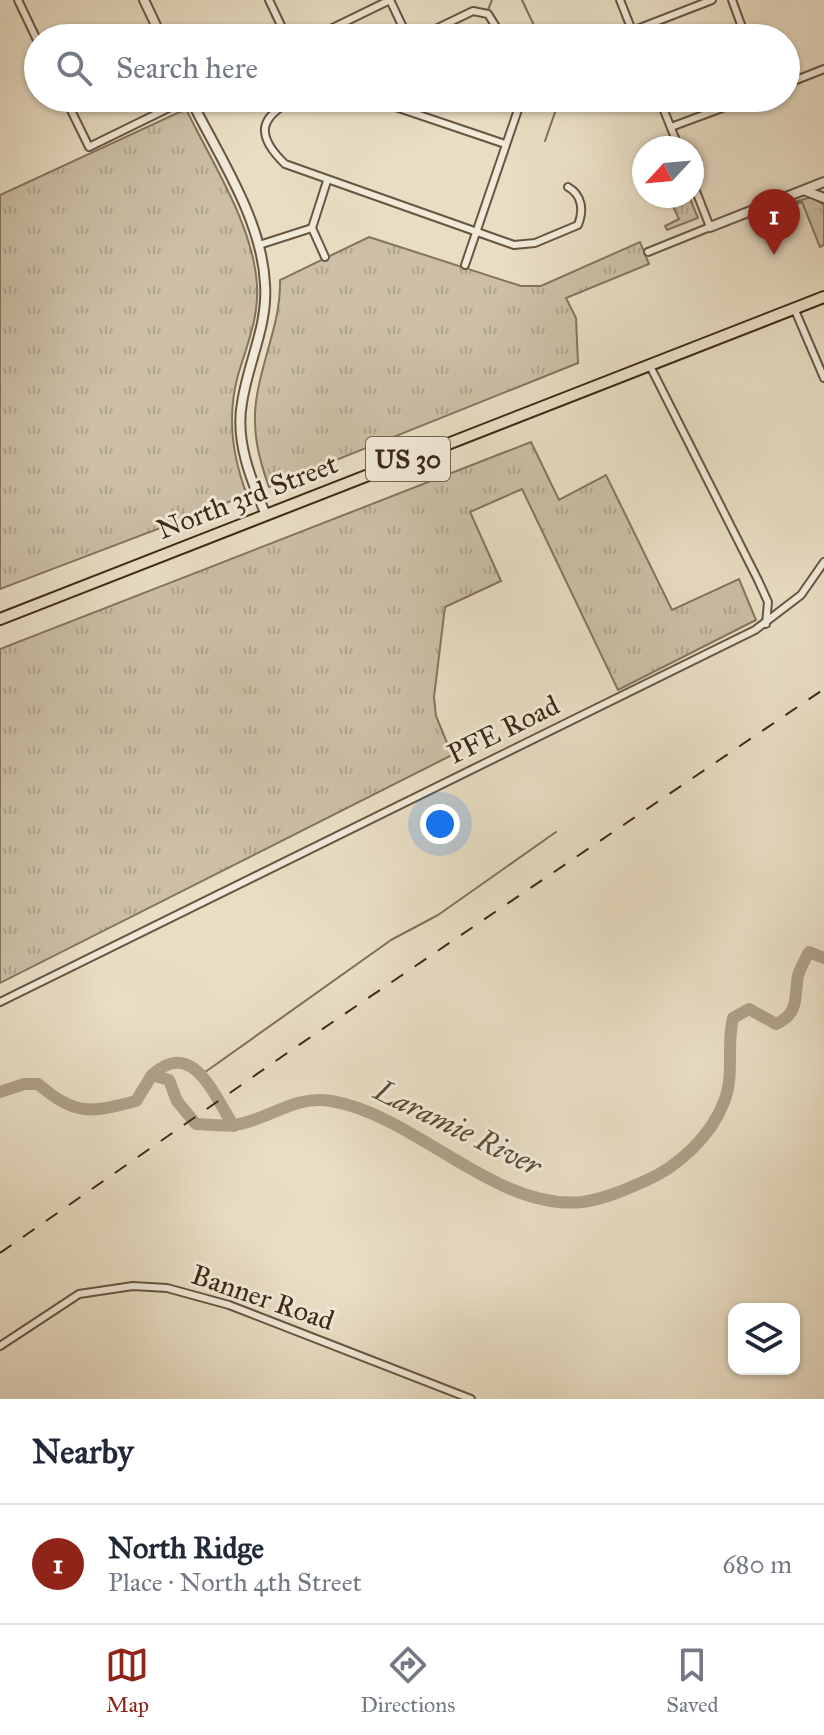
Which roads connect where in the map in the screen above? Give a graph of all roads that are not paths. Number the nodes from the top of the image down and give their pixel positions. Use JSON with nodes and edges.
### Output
{"nodes":[{"id":1,"x":18,"y":0,"type":"edge"},
{"id":2,"x":144,"y":0,"type":"edge"},
{"id":3,"x":269,"y":0,"type":"edge"},
{"id":4,"x":390,"y":0,"type":"edge"},
{"id":5,"x":620,"y":0,"type":"edge"},
{"id":6,"x":712,"y":0,"type":"edge"},
{"id":7,"x":732,"y":0,"type":"edge"},
{"id":8,"x":29,"y":24,"type":"edge"},
{"id":9,"x":155,"y":24,"type":"edge"},
{"id":10,"x":280,"y":24,"type":"edge"},
{"id":11,"x":341,"y":24,"type":"edge"},
{"id":12,"x":401,"y":24,"type":"edge"},
{"id":13,"x":446,"y":24,"type":"edge"},
{"id":14,"x":494,"y":24,"type":"edge"},
{"id":15,"x":630,"y":24,"type":"edge"},
{"id":16,"x":657,"y":24,"type":"edge"},
{"id":17,"x":741,"y":24,"type":"edge"},
{"id":18,"x":824,"y":69,"type":"edge"},
{"id":19,"x":800,"y":78,"type":"edge"},
{"id":20,"x":72,"y":112,"type":"edge"},
{"id":21,"x":161,"y":112,"type":"edge"},
{"id":22,"x":197,"y":112,"type":"edge"},
{"id":23,"x":272,"y":112,"type":"edge"},
{"id":24,"x":410,"y":112,"type":"edge"},
{"id":25,"x":517,"y":112,"type":"edge"},
{"id":26,"x":665,"y":112,"type":"edge"},
{"id":27,"x":711,"y":112,"type":"edge"},
{"id":28,"x":671,"y":127,"type":"junction"},
{"id":29,"x":674,"y":136,"type":"edge"},
{"id":30,"x":505,"y":144,"type":"junction"},
{"id":31,"x":327,"y":181,"type":"junction"},
{"id":32,"x":824,"y":182,"type":"edge"},
{"id":33,"x":568,"y":187,"type":"dead end"},
{"id":34,"x":801,"y":191,"type":"junction"},
{"id":35,"x":824,"y":198,"type":"edge"},
{"id":36,"x":703,"y":208,"type":"edge"},
{"id":37,"x":710,"y":227,"type":"junction"},
{"id":38,"x":312,"y":228,"type":"junction"},
{"id":39,"x":476,"y":232,"type":"junction"},
{"id":40,"x":259,"y":245,"type":"junction"},
{"id":41,"x":648,"y":252,"type":"dead end"},
{"id":42,"x":325,"y":257,"type":"dead end"},
{"id":43,"x":465,"y":265,"type":"dead end"},
{"id":44,"x":824,"y":297,"type":"edge"},
{"id":45,"x":794,"y":308,"type":"junction"},
{"id":46,"x":649,"y":364,"type":"junction"},
{"id":47,"x":824,"y":378,"type":"edge"},
{"id":48,"x":266,"y":515,"type":"junction"},
{"id":49,"x":824,"y":562,"type":"edge"},
{"id":50,"x":0,"y":619,"type":"edge"},
{"id":51,"x":766,"y":624,"type":"junction"},
{"id":52,"x":0,"y":1002,"type":"edge"},
{"id":53,"x":0,"y":1346,"type":"edge"},
{"id":54,"x":471,"y":1399,"type":"edge"}],
"edges":[{"from":1,"to":8,"type":"street"},
{"from":2,"to":9,"type":"street"},
{"from":3,"to":10,"type":"street"},
{"from":4,"to":11,"type":"street"},
{"from":4,"to":12,"type":"street"},
{"from":5,"to":15,"type":"street"},
{"from":6,"to":16,"type":"street"},
{"from":7,"to":17,"type":"street"},
{"from":13,"to":14,"type":"street"},
{"from":18,"to":19,"type":"street"},
{"from":20,"to":21,"type":"street"},
{"from":22,"to":40,"type":"street"},
{"from":23,"to":31,"type":"street"},
{"from":24,"to":30,"type":"street"},
{"from":25,"to":30,"type":"street"},
{"from":26,"to":28,"type":"street"},
{"from":27,"to":28,"type":"street"},
{"from":28,"to":29,"type":"street"},
{"from":30,"to":39,"type":"street"},
{"from":31,"to":38,"type":"street"},
{"from":31,"to":39,"type":"street"},
{"from":32,"to":34,"type":"street"},
{"from":33,"to":39,"type":"street"},
{"from":34,"to":35,"type":"street"},
{"from":34,"to":37,"type":"street"},
{"from":36,"to":37,"type":"street"},
{"from":37,"to":41,"type":"street"},
{"from":38,"to":40,"type":"street"},
{"from":38,"to":42,"type":"street"},
{"from":39,"to":43,"type":"street"},
{"from":40,"to":48,"type":"street"},
{"from":44,"to":45,"type":"main road","name":"North 3rd Street","number":"US 30"},
{"from":45,"to":46,"type":"main road","name":"North 3rd Street","number":"US 30"},
{"from":45,"to":47,"type":"street"},
{"from":46,"to":48,"type":"main road","name":"North 3rd Street","number":"US 30"},
{"from":46,"to":51,"type":"street"},
{"from":48,"to":50,"type":"main road","name":"North 3rd Street","number":"US 30"},
{"from":49,"to":51,"type":"street","name":"PFE Road"},
{"from":51,"to":52,"type":"street","name":"PFE Road"},
{"from":53,"to":54,"type":"street","name":"Banner Road"}]}
